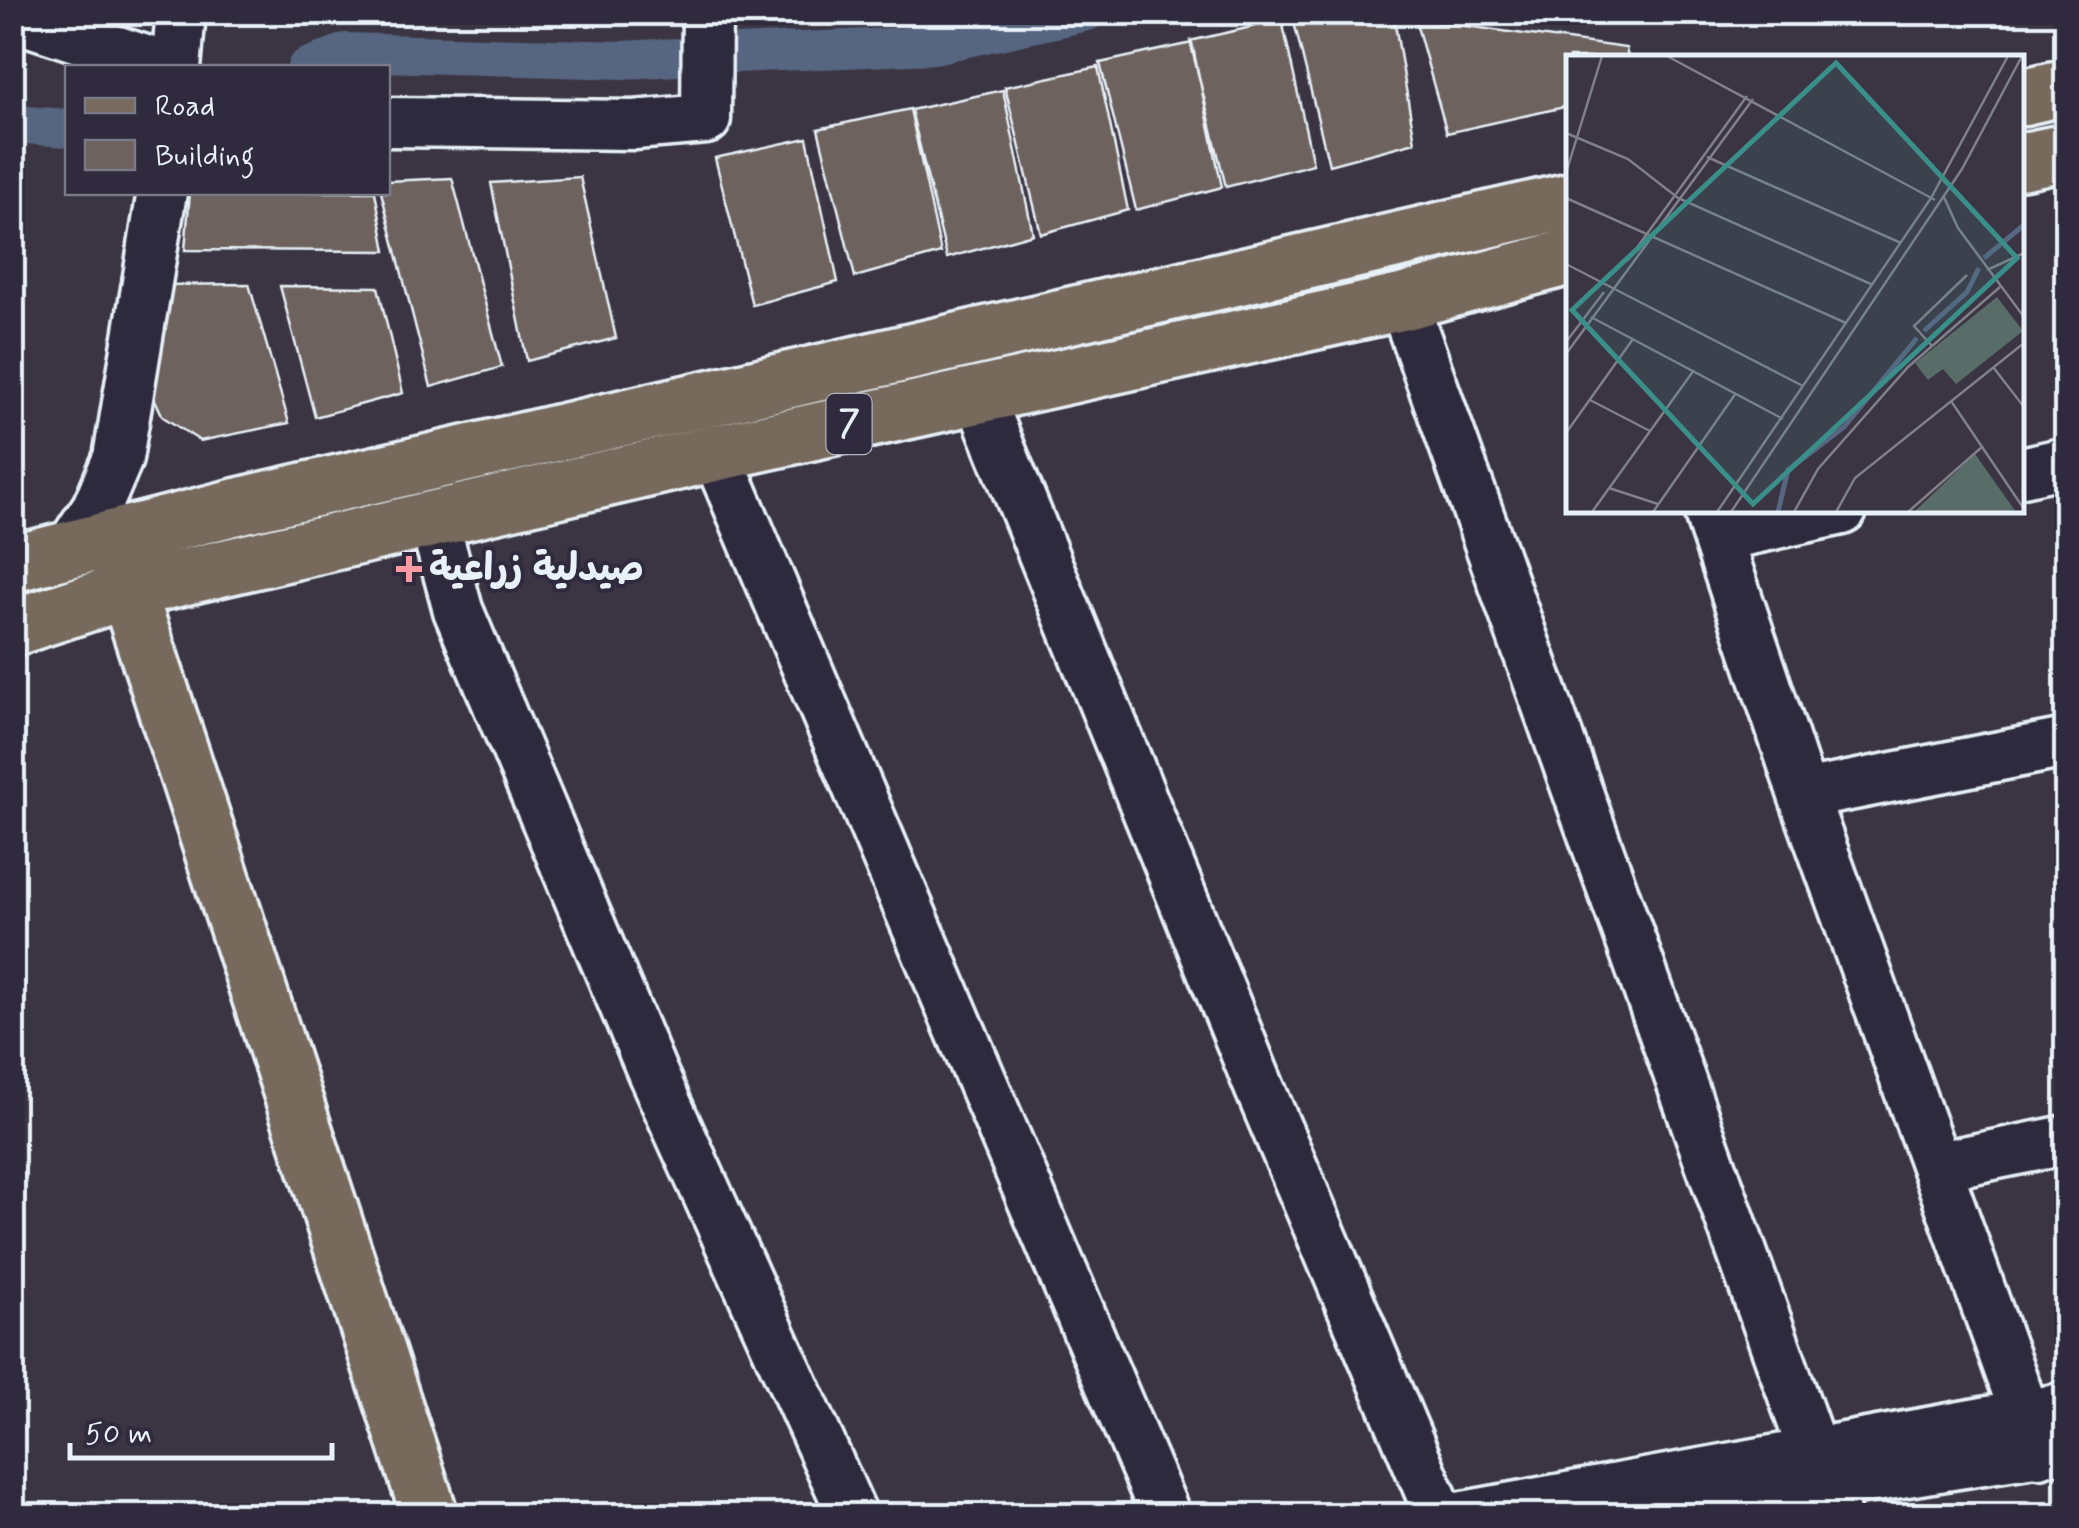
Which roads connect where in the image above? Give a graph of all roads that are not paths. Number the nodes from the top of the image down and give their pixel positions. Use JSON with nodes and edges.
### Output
{"nodes":[{"id":1,"x":181,"y":12,"type":"edge"},
{"id":2,"x":708,"y":12,"type":"edge"},
{"id":3,"x":12,"y":16,"type":"edge"},
{"id":4,"x":163,"y":65,"type":"edge"},
{"id":5,"x":172,"y":65,"type":"edge"},
{"id":6,"x":2066,"y":87,"type":"edge"},
{"id":7,"x":2024,"y":97,"type":"edge"},
{"id":8,"x":390,"y":122,"type":"edge"},
{"id":9,"x":2066,"y":152,"type":"edge"},
{"id":10,"x":2024,"y":161,"type":"edge"},
{"id":11,"x":162,"y":195,"type":"edge"},
{"id":12,"x":1566,"y":202,"type":"edge"},
{"id":13,"x":1566,"y":258,"type":"edge"},
{"id":14,"x":1403,"y":302,"type":"junction"},
{"id":15,"x":979,"y":396,"type":"junction"},
{"id":16,"x":716,"y":454,"type":"junction"},
{"id":17,"x":2066,"y":462,"type":"edge"},
{"id":18,"x":2024,"y":472,"type":"edge"},
{"id":19,"x":1822,"y":512,"type":"edge"},
{"id":20,"x":434,"y":521,"type":"junction"},
{"id":21,"x":1712,"y":523,"type":"edge"},
{"id":22,"x":89,"y":546,"type":"junction"},
{"id":23,"x":12,"y":564,"type":"edge"},
{"id":24,"x":128,"y":590,"type":"junction"},
{"id":25,"x":12,"y":628,"type":"edge"},
{"id":26,"x":2066,"y":743,"type":"edge"},
{"id":27,"x":1803,"y":796,"type":"junction"},
{"id":28,"x":2066,"y":1140,"type":"edge"},
{"id":29,"x":1938,"y":1166,"type":"junction"},
{"id":30,"x":2049,"y":1431,"type":"edge"},
{"id":31,"x":1826,"y":1485,"type":"edge"},
{"id":32,"x":430,"y":1516,"type":"edge"},
{"id":33,"x":853,"y":1516,"type":"edge"},
{"id":34,"x":1166,"y":1516,"type":"edge"},
{"id":35,"x":1440,"y":1516,"type":"edge"},
{"id":36,"x":1463,"y":1516,"type":"edge"},
{"id":37,"x":1662,"y":1516,"type":"edge"}],
"edges":[{"from":1,"to":5,"type":"street"},
{"from":2,"to":8,"type":"street"},
{"from":3,"to":4,"type":"street"},
{"from":6,"to":7,"type":"main road"},
{"from":9,"to":10,"type":"main road"},
{"from":11,"to":22,"type":"street"},
{"from":12,"to":22,"type":"main road","number":"7"},
{"from":13,"to":14,"type":"main road","number":"7"},
{"from":14,"to":15,"type":"main road","number":"7"},
{"from":14,"to":31,"type":"street"},
{"from":15,"to":16,"type":"main road","number":"7"},
{"from":15,"to":35,"type":"street"},
{"from":16,"to":20,"type":"main road","number":"7"},
{"from":16,"to":34,"type":"street"},
{"from":17,"to":18,"type":"street"},
{"from":19,"to":21,"type":"street"},
{"from":20,"to":24,"type":"main road","number":"7"},
{"from":20,"to":33,"type":"street"},
{"from":21,"to":27,"type":"street"},
{"from":22,"to":23,"type":"main road","number":"7"},
{"from":22,"to":24,"type":"main road"},
{"from":24,"to":25,"type":"main road","number":"7"},
{"from":24,"to":32,"type":"main road"},
{"from":26,"to":27,"type":"street"},
{"from":27,"to":29,"type":"street"},
{"from":28,"to":29,"type":"street"},
{"from":29,"to":30,"type":"street"},
{"from":30,"to":31,"type":"street"},
{"from":31,"to":36,"type":"street"},
{"from":31,"to":37,"type":"street"}]}
